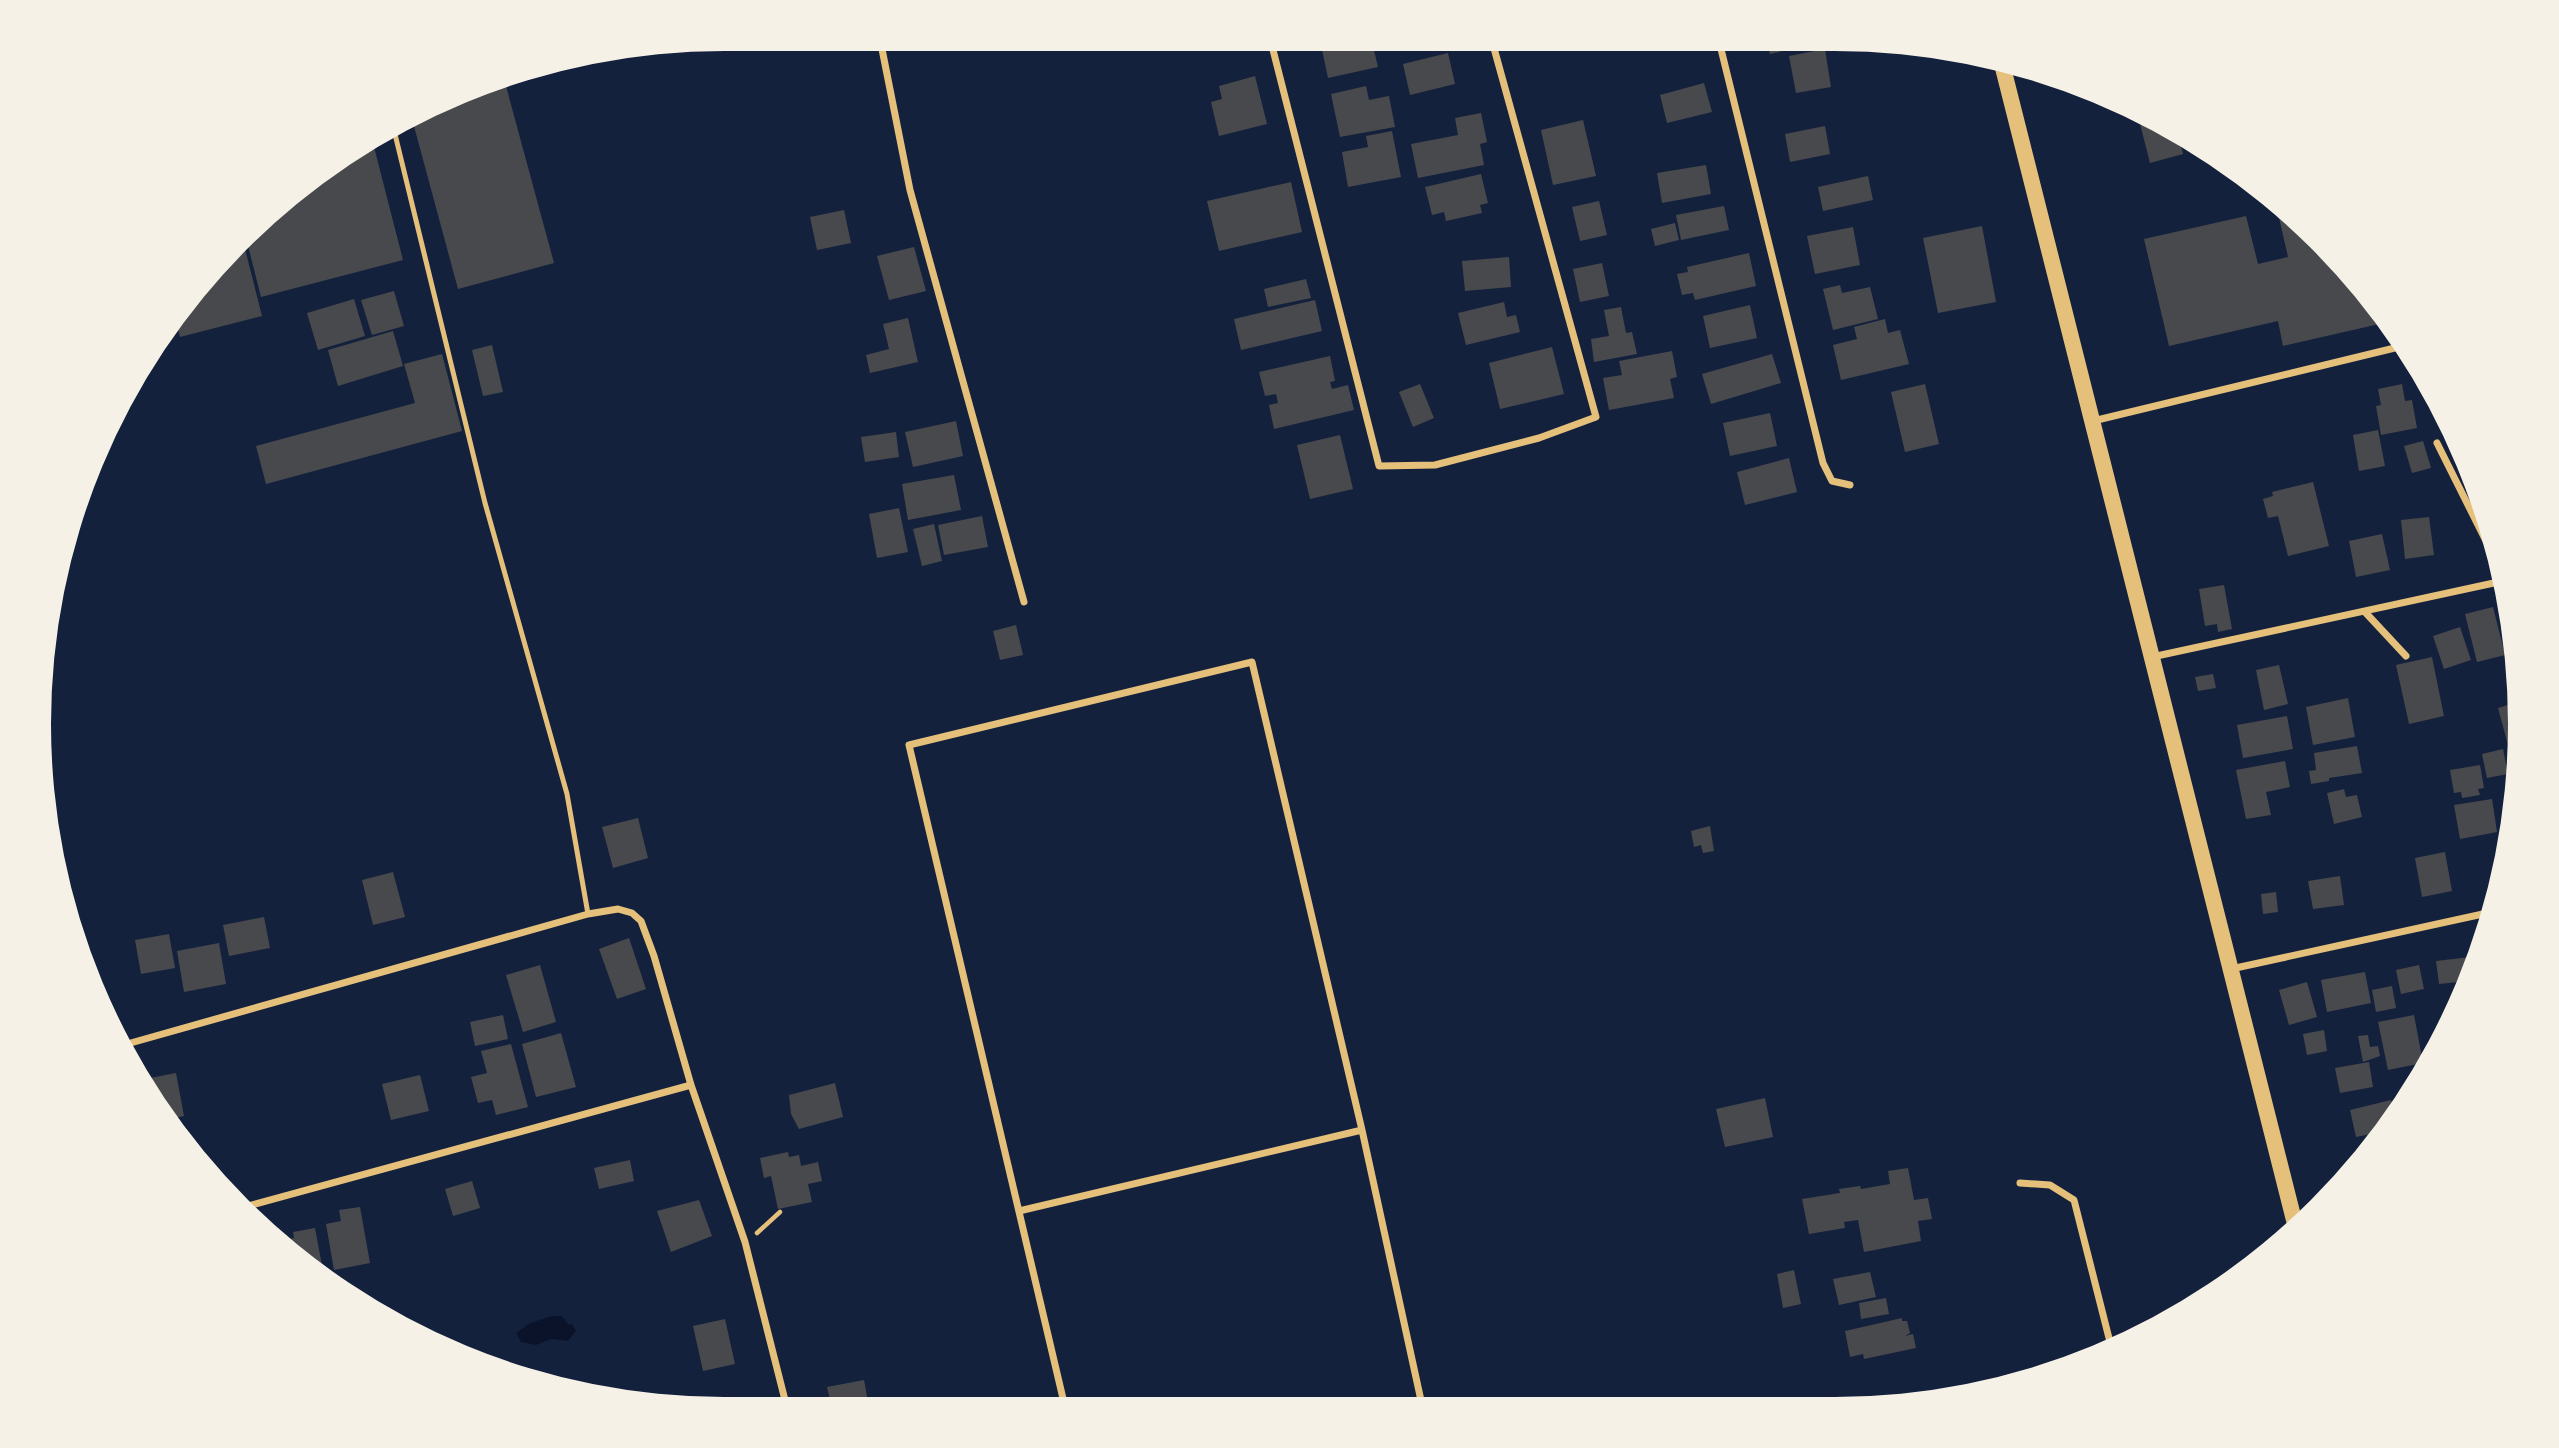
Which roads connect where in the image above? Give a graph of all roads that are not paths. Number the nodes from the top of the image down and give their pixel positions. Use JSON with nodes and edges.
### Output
{"nodes":[{"id":1,"x":882,"y":51,"type":"edge"},
{"id":2,"x":1273,"y":51,"type":"edge"},
{"id":3,"x":1495,"y":51,"type":"edge"},
{"id":4,"x":1720,"y":51,"type":"edge"},
{"id":5,"x":2003,"y":73,"type":"edge"},
{"id":6,"x":396,"y":136,"type":"edge"},
{"id":7,"x":2394,"y":348,"type":"edge"},
{"id":8,"x":2092,"y":421,"type":"junction"},
{"id":9,"x":2437,"y":443,"type":"dead end"},
{"id":10,"x":1850,"y":485,"type":"dead end"},
{"id":11,"x":2478,"y":524,"type":"edge"},
{"id":12,"x":2493,"y":583,"type":"edge"},
{"id":13,"x":1024,"y":602,"type":"dead end"},
{"id":14,"x":2365,"y":612,"type":"junction"},
{"id":15,"x":2406,"y":656,"type":"dead end"},
{"id":16,"x":2152,"y":658,"type":"junction"},
{"id":17,"x":588,"y":914,"type":"junction"},
{"id":18,"x":2480,"y":915,"type":"edge"},
{"id":19,"x":2231,"y":969,"type":"junction"},
{"id":20,"x":131,"y":1043,"type":"edge"},
{"id":21,"x":691,"y":1085,"type":"junction"},
{"id":22,"x":1362,"y":1130,"type":"junction"},
{"id":23,"x":2020,"y":1183,"type":"dead end"},
{"id":24,"x":253,"y":1205,"type":"edge"},
{"id":25,"x":1019,"y":1211,"type":"junction"},
{"id":26,"x":2293,"y":1217,"type":"edge"},
{"id":27,"x":2109,"y":1339,"type":"edge"},
{"id":28,"x":784,"y":1397,"type":"edge"},
{"id":29,"x":1063,"y":1397,"type":"edge"},
{"id":30,"x":1420,"y":1397,"type":"edge"}],
"edges":[{"from":1,"to":13,"type":"street"},
{"from":2,"to":3,"type":"street"},
{"from":4,"to":10,"type":"street"},
{"from":5,"to":8,"type":"main road"},
{"from":6,"to":17,"type":"lane"},
{"from":7,"to":8,"type":"street"},
{"from":8,"to":16,"type":"main road"},
{"from":9,"to":11,"type":"street"},
{"from":12,"to":14,"type":"street"},
{"from":14,"to":15,"type":"street"},
{"from":14,"to":16,"type":"street"},
{"from":16,"to":19,"type":"main road"},
{"from":17,"to":20,"type":"street"},
{"from":17,"to":21,"type":"street"},
{"from":18,"to":19,"type":"street"},
{"from":19,"to":26,"type":"main road"},
{"from":21,"to":24,"type":"street"},
{"from":21,"to":28,"type":"street"},
{"from":22,"to":25,"type":"street"},
{"from":22,"to":25,"type":"street"},
{"from":22,"to":30,"type":"street"},
{"from":23,"to":27,"type":"street"},
{"from":25,"to":29,"type":"street"}]}
